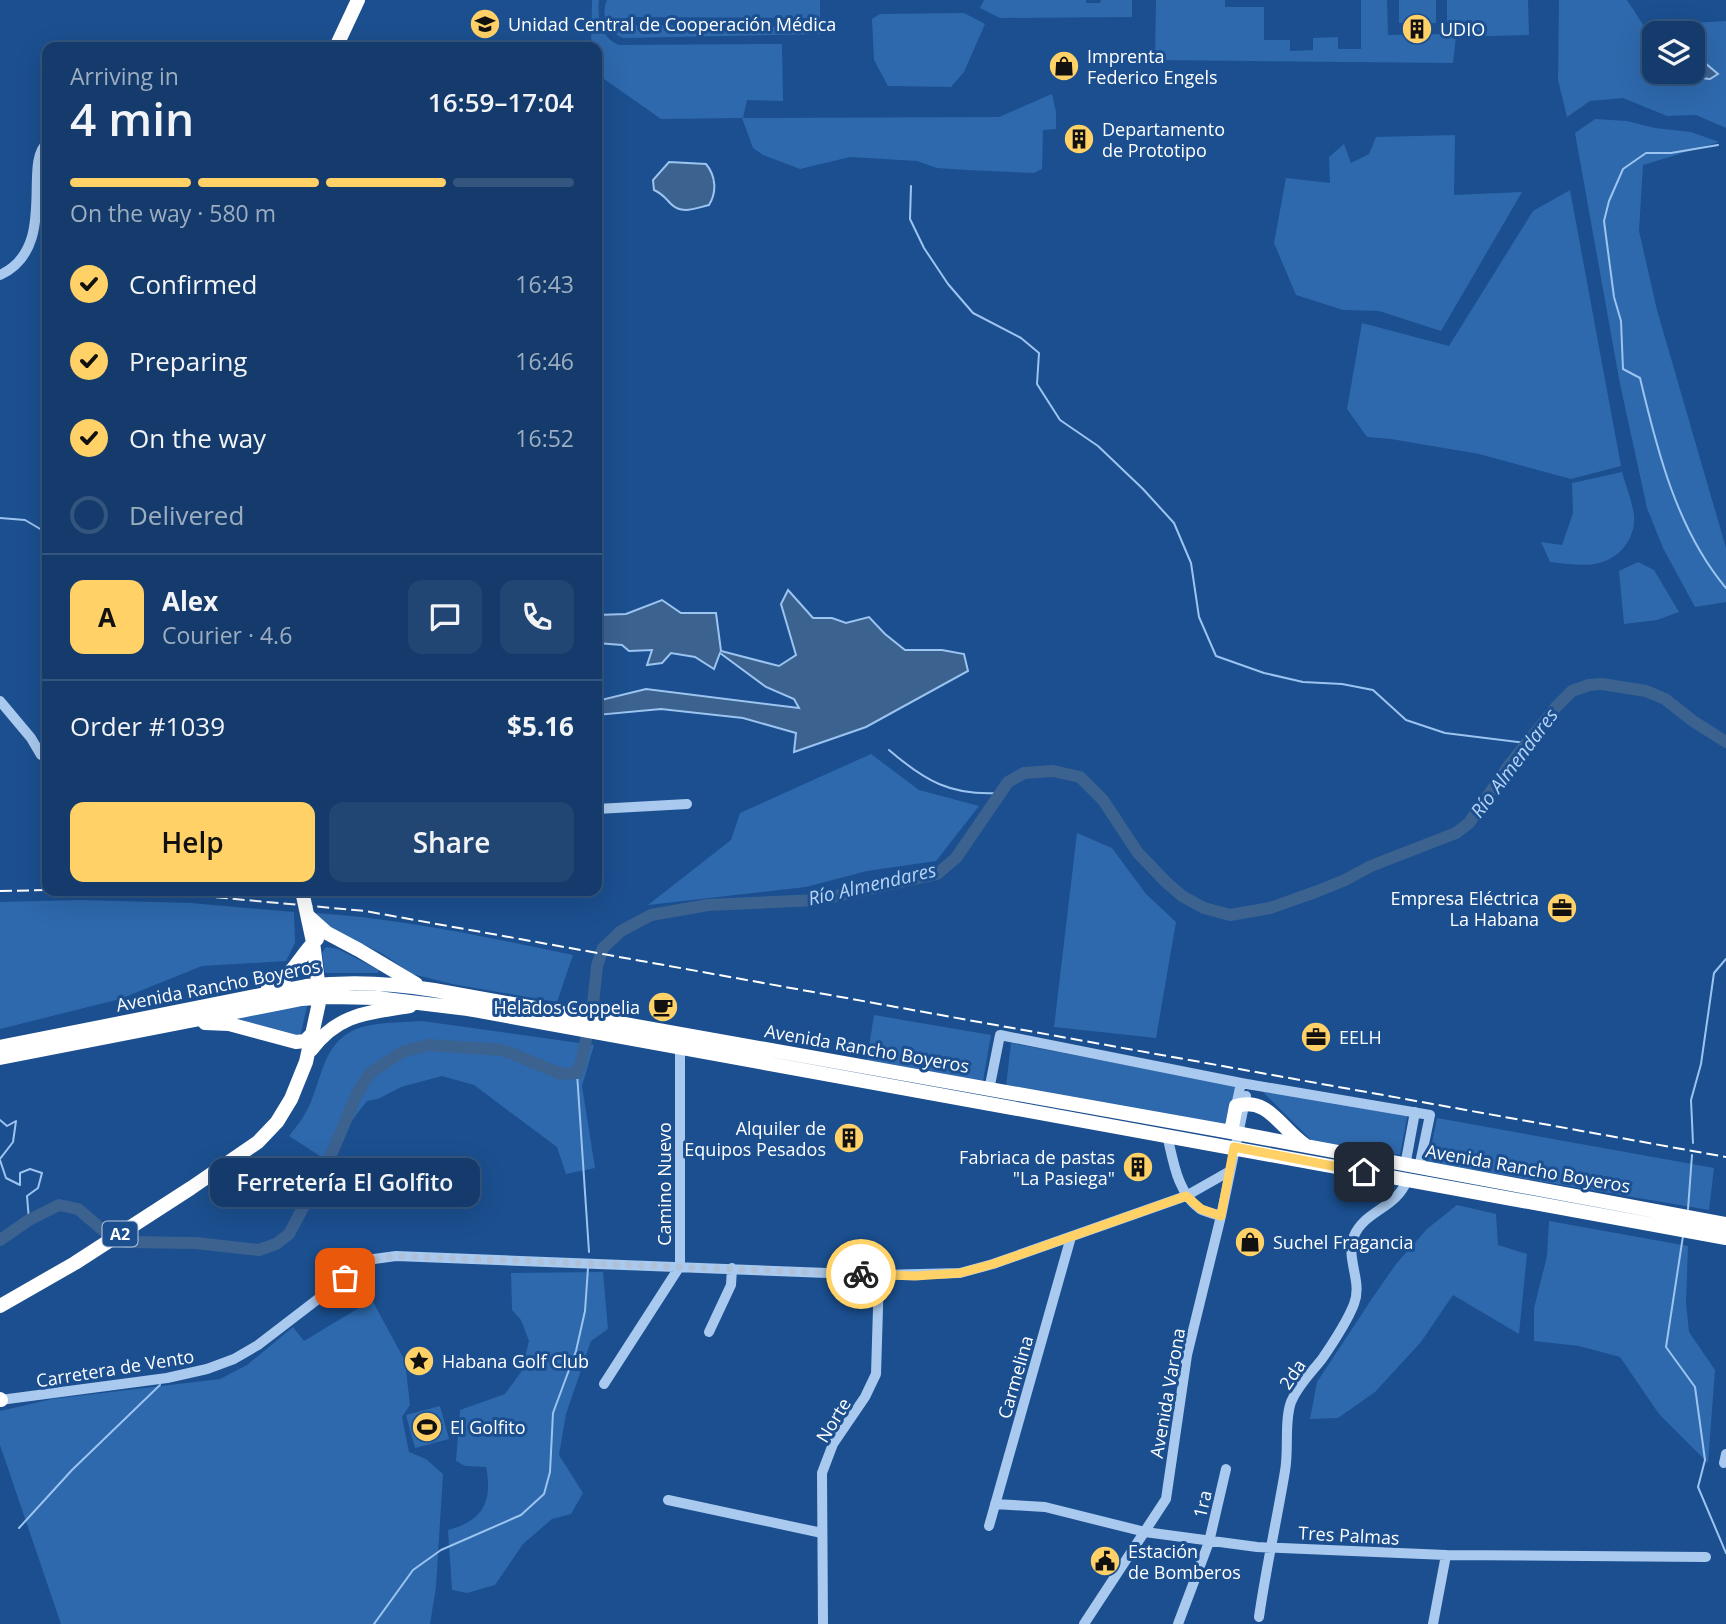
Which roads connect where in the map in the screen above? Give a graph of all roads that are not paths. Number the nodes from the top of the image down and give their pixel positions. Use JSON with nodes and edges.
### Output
{"nodes":[{"id":1,"x":358,"y":0,"type":"edge"},
{"id":2,"x":338,"y":42,"type":"edge"},
{"id":3,"x":42,"y":147,"type":"edge"},
{"id":4,"x":0,"y":275,"type":"edge"},
{"id":5,"x":0,"y":701,"type":"edge"},
{"id":6,"x":42,"y":755,"type":"edge"},
{"id":7,"x":687,"y":804,"type":"dead end"},
{"id":8,"x":602,"y":810,"type":"edge"},
{"id":9,"x":303,"y":896,"type":"edge"},
{"id":10,"x":308,"y":916,"type":"junction"},
{"id":11,"x":333,"y":936,"type":"junction"},
{"id":12,"x":313,"y":942,"type":"junction"},
{"id":13,"x":320,"y":991,"type":"junction"},
{"id":14,"x":434,"y":997,"type":"junction"},
{"id":15,"x":237,"y":998,"type":"junction"},
{"id":16,"x":172,"y":1024,"type":"junction"},
{"id":17,"x":314,"y":1031,"type":"junction"},
{"id":18,"x":630,"y":1032,"type":"junction"},
{"id":19,"x":279,"y":1038,"type":"junction"},
{"id":20,"x":680,"y":1046,"type":"junction"},
{"id":21,"x":0,"y":1048,"type":"edge"},
{"id":22,"x":309,"y":1054,"type":"junction"},
{"id":23,"x":0,"y":1058,"type":"edge"},
{"id":24,"x":303,"y":1070,"type":"junction"},
{"id":25,"x":1241,"y":1083,"type":"junction"},
{"id":26,"x":989,"y":1090,"type":"junction"},
{"id":27,"x":1244,"y":1102,"type":"junction"},
{"id":28,"x":1415,"y":1112,"type":"junction"},
{"id":29,"x":1167,"y":1135,"type":"junction"},
{"id":30,"x":1234,"y":1138,"type":"junction"},
{"id":31,"x":1313,"y":1148,"type":"junction"},
{"id":32,"x":1230,"y":1171,"type":"junction"},
{"id":33,"x":1410,"y":1171,"type":"junction"},
{"id":34,"x":1186,"y":1196,"type":"junction"},
{"id":35,"x":1221,"y":1216,"type":"junction"},
{"id":36,"x":1726,"y":1224,"type":"edge"},
{"id":37,"x":1694,"y":1225,"type":"junction"},
{"id":38,"x":1071,"y":1237,"type":"junction"},
{"id":39,"x":1726,"y":1238,"type":"edge"},
{"id":40,"x":680,"y":1266,"type":"junction"},
{"id":41,"x":732,"y":1268,"type":"junction"},
{"id":42,"x":879,"y":1275,"type":"junction"},
{"id":43,"x":0,"y":1306,"type":"edge"},
{"id":44,"x":709,"y":1332,"type":"dead end"},
{"id":45,"x":604,"y":1384,"type":"dead end"},
{"id":46,"x":0,"y":1400,"type":"edge"},
{"id":47,"x":1226,"y":1469,"type":"dead end"},
{"id":48,"x":668,"y":1500,"type":"dead end"},
{"id":49,"x":995,"y":1504,"type":"junction"},
{"id":50,"x":989,"y":1526,"type":"dead end"},
{"id":51,"x":1145,"y":1532,"type":"junction"},
{"id":52,"x":822,"y":1533,"type":"junction"},
{"id":53,"x":1209,"y":1542,"type":"junction"},
{"id":54,"x":1269,"y":1547,"type":"junction"},
{"id":55,"x":1447,"y":1555,"type":"junction"},
{"id":56,"x":1706,"y":1557,"type":"dead end"},
{"id":57,"x":1259,"y":1617,"type":"dead end"},
{"id":58,"x":823,"y":1624,"type":"edge"},
{"id":59,"x":1084,"y":1624,"type":"edge"},
{"id":60,"x":1178,"y":1624,"type":"edge"},
{"id":61,"x":1433,"y":1624,"type":"edge"}],
"edges":[{"from":1,"to":2,"type":"highway"},
{"from":3,"to":4,"type":"street"},
{"from":5,"to":6,"type":"street"},
{"from":7,"to":8,"type":"street"},
{"from":9,"to":10,"type":"highway"},
{"from":10,"to":11,"type":"highway"},
{"from":10,"to":12,"type":"highway"},
{"from":11,"to":12,"type":"highway"},
{"from":11,"to":14,"type":"highway"},
{"from":12,"to":13,"type":"highway"},
{"from":12,"to":15,"type":"highway"},
{"from":13,"to":14,"type":"highway","name":"Avenida Rancho Boyeros"},
{"from":13,"to":15,"type":"highway","name":"Avenida Rancho Boyeros"},
{"from":13,"to":16,"type":"highway","name":"Avenida Rancho Boyeros"},
{"from":13,"to":17,"type":"highway","number":"A2"},
{"from":14,"to":18,"type":"highway","name":"Avenida Rancho Boyeros"},
{"from":14,"to":22,"type":"highway"},
{"from":15,"to":21,"type":"highway","name":"Avenida Rancho Boyeros"},
{"from":16,"to":19,"type":"highway"},
{"from":16,"to":23,"type":"highway","name":"Avenida Rancho Boyeros"},
{"from":17,"to":19,"type":"highway"},
{"from":17,"to":22,"type":"highway","number":"A2"},
{"from":18,"to":20,"type":"highway","name":"Avenida Rancho Boyeros"},
{"from":18,"to":26,"type":"highway","name":"Avenida Rancho Boyeros"},
{"from":19,"to":24,"type":"highway"},
{"from":20,"to":29,"type":"highway","name":"Avenida Rancho Boyeros"},
{"from":20,"to":40,"type":"street","name":"Camino Nuevo"},
{"from":22,"to":24,"type":"highway","number":"A2"},
{"from":24,"to":43,"type":"highway","number":"A2"},
{"from":25,"to":26,"type":"street"},
{"from":25,"to":27,"type":"street"},
{"from":25,"to":28,"type":"street"},
{"from":26,"to":30,"type":"highway","name":"Avenida Rancho Boyeros"},
{"from":27,"to":30,"type":"highway"},
{"from":27,"to":31,"type":"highway"},
{"from":28,"to":33,"type":"street"},
{"from":28,"to":33,"type":"street"},
{"from":29,"to":30,"type":"highway","name":"Avenida Rancho Boyeros"},
{"from":29,"to":34,"type":"street"},
{"from":30,"to":31,"type":"highway","name":"Avenida Rancho Boyeros"},
{"from":30,"to":32,"type":"street","name":"Avenida Varona"},
{"from":30,"to":33,"type":"highway","name":"Avenida Rancho Boyeros"},
{"from":31,"to":33,"type":"highway","name":"Avenida Rancho Boyeros"},
{"from":32,"to":34,"type":"street","name":"Carretera de Vento"},
{"from":32,"to":35,"type":"street","name":"Avenida Varona"},
{"from":33,"to":37,"type":"highway","name":"Avenida Rancho Boyeros"},
{"from":33,"to":54,"type":"street","name":"2da"},
{"from":34,"to":35,"type":"street"},
{"from":34,"to":38,"type":"street","name":"Carretera de Vento"},
{"from":35,"to":51,"type":"street","name":"Avenida Varona"},
{"from":36,"to":37,"type":"highway","name":"Avenida Rancho Boyeros"},
{"from":37,"to":39,"type":"highway","name":"Avenida Rancho Boyeros"},
{"from":38,"to":42,"type":"street","name":"Carretera de Vento"},
{"from":38,"to":49,"type":"street","name":"Carmelina"},
{"from":40,"to":41,"type":"street","name":"Carretera de Vento"},
{"from":40,"to":45,"type":"street","name":"Camino Nuevo"},
{"from":40,"to":46,"type":"street","name":"Carretera de Vento"},
{"from":41,"to":42,"type":"street","name":"Carretera de Vento"},
{"from":41,"to":44,"type":"street"},
{"from":42,"to":52,"type":"street","name":"Norte"},
{"from":47,"to":53,"type":"street","name":"1ra"},
{"from":48,"to":52,"type":"street"},
{"from":49,"to":50,"type":"street","name":"Carmelina"},
{"from":49,"to":51,"type":"street","name":"Tres Palmas"},
{"from":51,"to":53,"type":"street","name":"Tres Palmas"},
{"from":51,"to":59,"type":"street","name":"Avenida Varona"},
{"from":52,"to":58,"type":"street","name":"Norte"},
{"from":53,"to":54,"type":"street","name":"Tres Palmas"},
{"from":53,"to":60,"type":"street","name":"1ra"},
{"from":54,"to":55,"type":"street","name":"Tres Palmas"},
{"from":54,"to":57,"type":"street","name":"2da"},
{"from":55,"to":56,"type":"street","name":"Tres Palmas"},
{"from":55,"to":61,"type":"street"}]}
